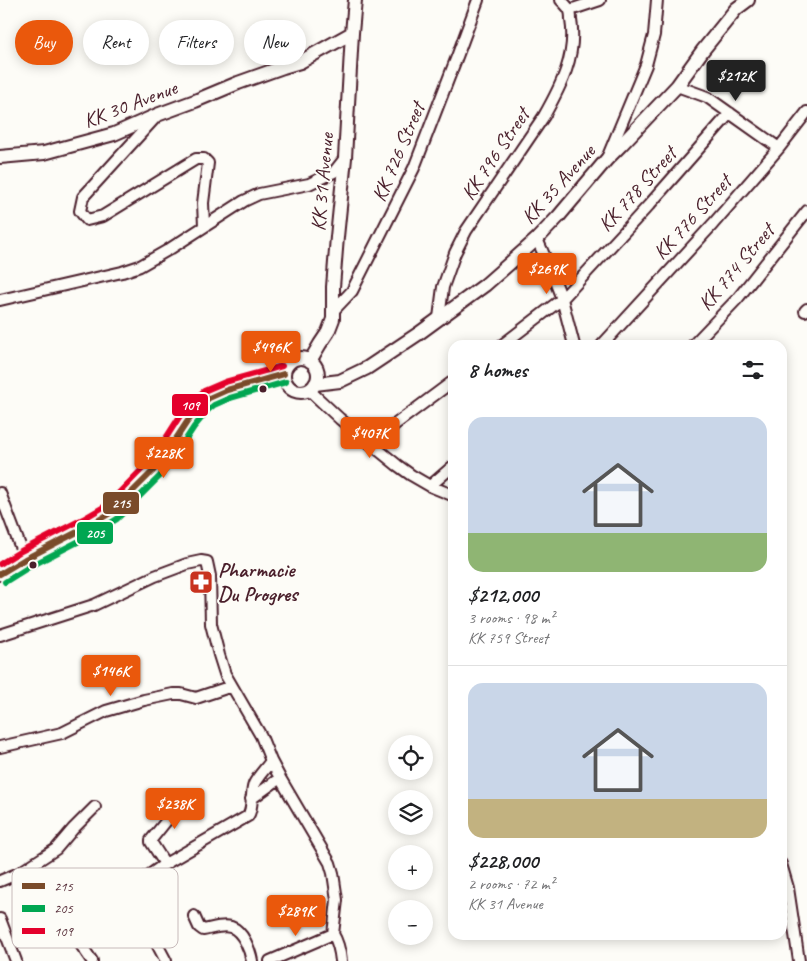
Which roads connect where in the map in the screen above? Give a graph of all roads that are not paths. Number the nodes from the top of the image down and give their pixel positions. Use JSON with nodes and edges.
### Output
{"nodes":[{"id":1,"x":355,"y":0,"type":"edge"},
{"id":2,"x":478,"y":0,"type":"edge"},
{"id":3,"x":600,"y":0,"type":"edge"},
{"id":4,"x":657,"y":0,"type":"edge"},
{"id":5,"x":748,"y":0,"type":"edge"},
{"id":6,"x":565,"y":3,"type":"edge"},
{"id":7,"x":736,"y":4,"type":"edge"},
{"id":8,"x":352,"y":34,"type":"junction"},
{"id":9,"x":677,"y":86,"type":"junction"},
{"id":10,"x":807,"y":112,"type":"edge"},
{"id":11,"x":730,"y":113,"type":"junction"},
{"id":12,"x":157,"y":115,"type":"junction"},
{"id":13,"x":778,"y":148,"type":"junction"},
{"id":14,"x":0,"y":157,"type":"edge"},
{"id":15,"x":345,"y":158,"type":"junction"},
{"id":16,"x":607,"y":159,"type":"junction"},
{"id":17,"x":807,"y":211,"type":"edge"},
{"id":18,"x":204,"y":226,"type":"junction"},
{"id":19,"x":537,"y":239,"type":"junction"},
{"id":20,"x":562,"y":299,"type":"junction"},
{"id":21,"x":0,"y":300,"type":"edge"},
{"id":22,"x":334,"y":310,"type":"junction"},
{"id":23,"x":439,"y":318,"type":"junction"},
{"id":24,"x":509,"y":340,"type":"edge"},
{"id":25,"x":573,"y":340,"type":"edge"},
{"id":26,"x":607,"y":340,"type":"edge"},
{"id":27,"x":698,"y":340,"type":"edge"},
{"id":28,"x":310,"y":361,"type":"junction"},
{"id":29,"x":284,"y":374,"type":"junction"},
{"id":30,"x":448,"y":385,"type":"edge"},
{"id":31,"x":312,"y":387,"type":"junction"},
{"id":32,"x":370,"y":443,"type":"junction"},
{"id":33,"x":448,"y":470,"type":"edge"},
{"id":34,"x":430,"y":486,"type":"junction"},
{"id":35,"x":0,"y":493,"type":"edge"},
{"id":36,"x":448,"y":493,"type":"edge"},
{"id":37,"x":25,"y":559,"type":"junction"},
{"id":38,"x":0,"y":574,"type":"edge"},
{"id":39,"x":0,"y":635,"type":"edge"},
{"id":40,"x":232,"y":686,"type":"junction"},
{"id":41,"x":0,"y":747,"type":"edge"},
{"id":42,"x":271,"y":761,"type":"junction"},
{"id":43,"x":280,"y":778,"type":"junction"},
{"id":44,"x":192,"y":799,"type":"dead end"},
{"id":45,"x":251,"y":799,"type":"junction"},
{"id":46,"x":95,"y":807,"type":"dead end"},
{"id":47,"x":165,"y":864,"type":"junction"},
{"id":48,"x":27,"y":868,"type":"edge"},
{"id":49,"x":159,"y":868,"type":"edge"},
{"id":50,"x":12,"y":876,"type":"edge"},
{"id":51,"x":0,"y":881,"type":"edge"},
{"id":52,"x":787,"y":885,"type":"edge"},
{"id":53,"x":194,"y":916,"type":"dead end"},
{"id":54,"x":0,"y":919,"type":"edge"},
{"id":55,"x":332,"y":934,"type":"junction"},
{"id":56,"x":83,"y":948,"type":"edge"},
{"id":57,"x":159,"y":948,"type":"edge"},
{"id":58,"x":16,"y":961,"type":"edge"},
{"id":59,"x":92,"y":961,"type":"edge"},
{"id":60,"x":166,"y":961,"type":"edge"},
{"id":61,"x":252,"y":961,"type":"edge"},
{"id":62,"x":270,"y":961,"type":"edge"},
{"id":63,"x":341,"y":961,"type":"edge"},
{"id":64,"x":799,"y":961,"type":"edge"}],
"edges":[{"from":1,"to":8,"type":"main road","name":"KK 31 Avenue"},
{"from":2,"to":22,"type":"street","name":"KK 726 Street"},
{"from":3,"to":6,"type":"street"},
{"from":4,"to":16,"type":"street"},
{"from":5,"to":7,"type":"main road","name":"KK 35 Avenue"},
{"from":6,"to":23,"type":"street","name":"KK 796 Street"},
{"from":7,"to":9,"type":"main road","name":"KK 35 Avenue"},
{"from":8,"to":12,"type":"main road","name":"KK 30 Avenue"},
{"from":8,"to":15,"type":"main road","name":"KK 31 Avenue"},
{"from":9,"to":11,"type":"street"},
{"from":9,"to":16,"type":"main road","name":"KK 35 Avenue"},
{"from":10,"to":13,"type":"street","name":"KK 776 Street"},
{"from":11,"to":13,"type":"street"},
{"from":11,"to":20,"type":"street","name":"KK 778 Street"},
{"from":12,"to":14,"type":"main road","name":"KK 30 Avenue"},
{"from":12,"to":18,"type":"street"},
{"from":13,"to":26,"type":"street","name":"KK 776 Street"},
{"from":15,"to":18,"type":"street"},
{"from":15,"to":22,"type":"main road","name":"KK 31 Avenue"},
{"from":16,"to":19,"type":"main road","name":"KK 35 Avenue"},
{"from":17,"to":27,"type":"street","name":"KK 774 Street"},
{"from":18,"to":21,"type":"street"},
{"from":19,"to":20,"type":"street"},
{"from":19,"to":23,"type":"main road","name":"KK 35 Avenue"},
{"from":20,"to":24,"type":"street","name":"KK 778 Street"},
{"from":20,"to":25,"type":"street"},
{"from":22,"to":28,"type":"main road","name":"KK 31 Avenue"},
{"from":23,"to":31,"type":"main road","name":"KK 35 Avenue"},
{"from":28,"to":29,"type":"main road"},
{"from":28,"to":31,"type":"main road"},
{"from":29,"to":31,"type":"main road"},
{"from":29,"to":37,"type":"main road"},
{"from":30,"to":32,"type":"street"},
{"from":31,"to":32,"type":"street"},
{"from":32,"to":34,"type":"street"},
{"from":33,"to":34,"type":"street"},
{"from":34,"to":36,"type":"street"},
{"from":35,"to":37,"type":"street"},
{"from":37,"to":38,"type":"main road"},
{"from":39,"to":40,"type":"street"},
{"from":40,"to":41,"type":"street"},
{"from":40,"to":42,"type":"street"},
{"from":42,"to":43,"type":"street"},
{"from":42,"to":45,"type":"street"},
{"from":43,"to":45,"type":"street"},
{"from":43,"to":55,"type":"street"},
{"from":44,"to":47,"type":"street"},
{"from":45,"to":47,"type":"street"},
{"from":46,"to":48,"type":"street"},
{"from":47,"to":49,"type":"street"},
{"from":50,"to":51,"type":"street"},
{"from":52,"to":64,"type":"street"},
{"from":53,"to":61,"type":"street"},
{"from":54,"to":58,"type":"street"},
{"from":55,"to":62,"type":"street"},
{"from":55,"to":63,"type":"street"},
{"from":56,"to":59,"type":"street"},
{"from":57,"to":60,"type":"street"}]}
